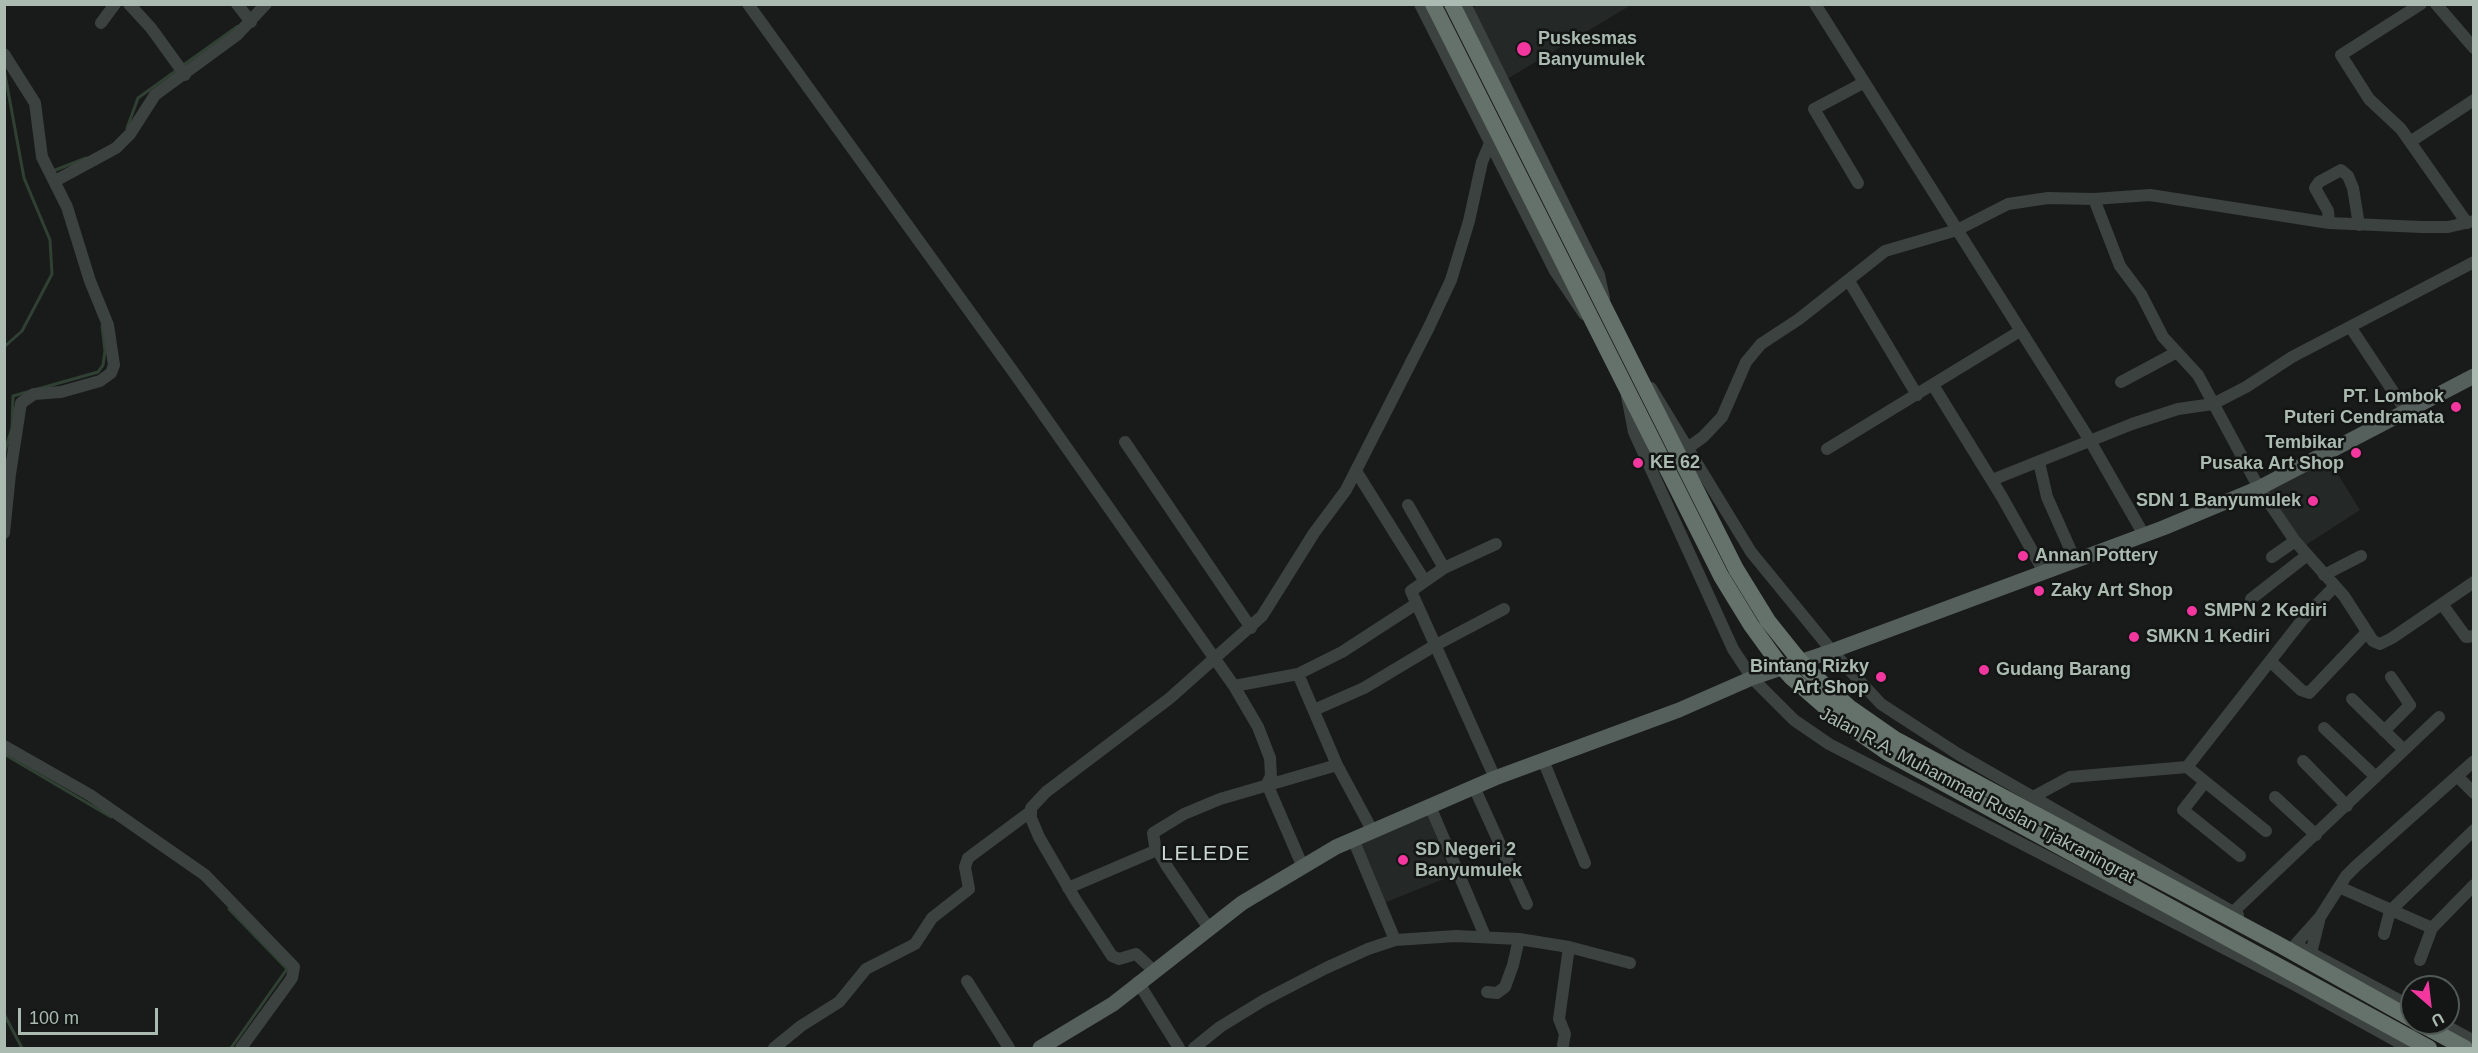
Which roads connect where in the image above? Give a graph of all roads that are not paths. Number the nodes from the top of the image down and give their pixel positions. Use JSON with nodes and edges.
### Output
{"nodes":[{"id":1,"x":115,"y":4,"type":"edge"},
{"id":2,"x":129,"y":4,"type":"edge"},
{"id":3,"x":266,"y":4,"type":"edge"},
{"id":4,"x":748,"y":4,"type":"edge"},
{"id":5,"x":1420,"y":4,"type":"edge"},
{"id":6,"x":1433,"y":4,"type":"edge"},
{"id":7,"x":1452,"y":4,"type":"edge"},
{"id":8,"x":1465,"y":4,"type":"edge"},
{"id":9,"x":1815,"y":4,"type":"edge"},
{"id":10,"x":2421,"y":4,"type":"edge"},
{"id":11,"x":2436,"y":4,"type":"edge"},
{"id":12,"x":246,"y":15,"type":"edge"},
{"id":13,"x":101,"y":23,"type":"dead end"},
{"id":14,"x":2474,"y":48,"type":"edge"},
{"id":15,"x":4,"y":54,"type":"edge"},
{"id":16,"x":180,"y":68,"type":"junction"},
{"id":17,"x":1863,"y":83,"type":"junction"},
{"id":18,"x":2474,"y":100,"type":"edge"},
{"id":19,"x":2410,"y":142,"type":"junction"},
{"id":20,"x":1490,"y":143,"type":"junction"},
{"id":21,"x":56,"y":181,"type":"junction"},
{"id":22,"x":1858,"y":183,"type":"dead end"},
{"id":23,"x":2094,"y":200,"type":"junction"},
{"id":24,"x":2470,"y":222,"type":"edge"},
{"id":25,"x":2329,"y":224,"type":"junction"},
{"id":26,"x":2359,"y":225,"type":"junction"},
{"id":27,"x":1957,"y":230,"type":"junction"},
{"id":28,"x":2474,"y":262,"type":"edge"},
{"id":29,"x":1850,"y":281,"type":"junction"},
{"id":30,"x":1606,"y":308,"type":"junction"},
{"id":31,"x":1590,"y":319,"type":"junction"},
{"id":32,"x":2351,"y":328,"type":"junction"},
{"id":33,"x":2020,"y":331,"type":"junction"},
{"id":34,"x":2177,"y":352,"type":"junction"},
{"id":35,"x":1640,"y":376,"type":"junction"},
{"id":36,"x":2474,"y":376,"type":"edge"},
{"id":37,"x":2121,"y":382,"type":"dead end"},
{"id":38,"x":1933,"y":385,"type":"junction"},
{"id":39,"x":1626,"y":390,"type":"junction"},
{"id":40,"x":1917,"y":395,"type":"junction"},
{"id":41,"x":2213,"y":405,"type":"junction"},
{"id":42,"x":2406,"y":411,"type":"junction"},
{"id":43,"x":2089,"y":439,"type":"junction"},
{"id":44,"x":1125,"y":442,"type":"dead end"},
{"id":45,"x":1689,"y":447,"type":"junction"},
{"id":46,"x":1827,"y":449,"type":"dead end"},
{"id":47,"x":2039,"y":462,"type":"junction"},
{"id":48,"x":1356,"y":471,"type":"junction"},
{"id":49,"x":1992,"y":480,"type":"junction"},
{"id":50,"x":2259,"y":488,"type":"junction"},
{"id":51,"x":1408,"y":505,"type":"dead end"},
{"id":52,"x":4,"y":533,"type":"edge"},
{"id":53,"x":2144,"y":535,"type":"junction"},
{"id":54,"x":2295,"y":542,"type":"junction"},
{"id":55,"x":1496,"y":544,"type":"dead end"},
{"id":56,"x":2307,"y":556,"type":"junction"},
{"id":57,"x":2361,"y":556,"type":"dead end"},
{"id":58,"x":2272,"y":557,"type":"dead end"},
{"id":59,"x":2075,"y":560,"type":"junction"},
{"id":60,"x":1444,"y":568,"type":"junction"},
{"id":61,"x":2044,"y":572,"type":"junction"},
{"id":62,"x":2324,"y":575,"type":"junction"},
{"id":63,"x":1424,"y":580,"type":"junction"},
{"id":64,"x":2474,"y":582,"type":"edge"},
{"id":65,"x":2336,"y":586,"type":"junction"},
{"id":66,"x":2251,"y":599,"type":"dead end"},
{"id":67,"x":1416,"y":604,"type":"junction"},
{"id":68,"x":2442,"y":604,"type":"junction"},
{"id":69,"x":1504,"y":609,"type":"dead end"},
{"id":70,"x":1251,"y":628,"type":"junction"},
{"id":71,"x":2367,"y":633,"type":"junction"},
{"id":72,"x":2474,"y":636,"type":"edge"},
{"id":73,"x":1434,"y":646,"type":"junction"},
{"id":74,"x":1832,"y":651,"type":"junction"},
{"id":75,"x":1214,"y":659,"type":"junction"},
{"id":76,"x":2270,"y":661,"type":"junction"},
{"id":77,"x":1298,"y":674,"type":"junction"},
{"id":78,"x":2391,"y":677,"type":"dead end"},
{"id":79,"x":1752,"y":678,"type":"junction"},
{"id":80,"x":1234,"y":686,"type":"junction"},
{"id":81,"x":2352,"y":699,"type":"dead end"},
{"id":82,"x":1314,"y":710,"type":"junction"},
{"id":83,"x":2439,"y":717,"type":"dead end"},
{"id":84,"x":2324,"y":728,"type":"dead end"},
{"id":85,"x":2384,"y":731,"type":"junction"},
{"id":86,"x":4,"y":746,"type":"edge"},
{"id":87,"x":2404,"y":750,"type":"junction"},
{"id":88,"x":1543,"y":760,"type":"junction"},
{"id":89,"x":2303,"y":761,"type":"dead end"},
{"id":90,"x":2474,"y":761,"type":"edge"},
{"id":91,"x":1337,"y":765,"type":"junction"},
{"id":92,"x":2187,"y":767,"type":"junction"},
{"id":93,"x":2457,"y":776,"type":"junction"},
{"id":94,"x":2376,"y":777,"type":"junction"},
{"id":95,"x":1495,"y":778,"type":"junction"},
{"id":96,"x":2205,"y":782,"type":"junction"},
{"id":97,"x":1267,"y":784,"type":"junction"},
{"id":98,"x":1474,"y":787,"type":"junction"},
{"id":99,"x":2474,"y":793,"type":"edge"},
{"id":100,"x":2033,"y":797,"type":"junction"},
{"id":101,"x":2275,"y":797,"type":"dead end"},
{"id":102,"x":1430,"y":806,"type":"junction"},
{"id":103,"x":2347,"y":806,"type":"junction"},
{"id":104,"x":1030,"y":812,"type":"junction"},
{"id":105,"x":1372,"y":830,"type":"junction"},
{"id":106,"x":2474,"y":830,"type":"edge"},
{"id":107,"x":2266,"y":831,"type":"dead end"},
{"id":108,"x":2316,"y":835,"type":"junction"},
{"id":109,"x":1353,"y":839,"type":"junction"},
{"id":110,"x":1157,"y":850,"type":"junction"},
{"id":111,"x":2240,"y":856,"type":"dead end"},
{"id":112,"x":1585,"y":863,"type":"dead end"},
{"id":113,"x":1302,"y":865,"type":"junction"},
{"id":114,"x":2339,"y":887,"type":"junction"},
{"id":115,"x":2473,"y":887,"type":"edge"},
{"id":116,"x":1068,"y":888,"type":"junction"},
{"id":117,"x":1527,"y":904,"type":"dead end"},
{"id":118,"x":2390,"y":911,"type":"junction"},
{"id":119,"x":2235,"y":914,"type":"junction"},
{"id":120,"x":2320,"y":917,"type":"junction"},
{"id":121,"x":1208,"y":927,"type":"junction"},
{"id":122,"x":2432,"y":928,"type":"junction"},
{"id":123,"x":2384,"y":934,"type":"dead end"},
{"id":124,"x":2259,"y":935,"type":"junction"},
{"id":125,"x":1485,"y":936,"type":"junction"},
{"id":126,"x":1519,"y":939,"type":"junction"},
{"id":127,"x":1395,"y":940,"type":"junction"},
{"id":128,"x":2286,"y":944,"type":"junction"},
{"id":129,"x":2218,"y":945,"type":"junction"},
{"id":130,"x":1569,"y":946,"type":"junction"},
{"id":131,"x":2252,"y":952,"type":"junction"},
{"id":132,"x":2311,"y":953,"type":"junction"},
{"id":133,"x":2420,"y":960,"type":"dead end"},
{"id":134,"x":1630,"y":963,"type":"dead end"},
{"id":135,"x":2278,"y":966,"type":"junction"},
{"id":136,"x":1153,"y":970,"type":"junction"},
{"id":137,"x":967,"y":981,"type":"dead end"},
{"id":138,"x":1138,"y":982,"type":"junction"},
{"id":139,"x":2295,"y":985,"type":"junction"},
{"id":140,"x":1487,"y":992,"type":"dead end"},
{"id":141,"x":2400,"y":1001,"type":"edge"},
{"id":142,"x":2400,"y":1012,"type":"edge"},
{"id":143,"x":2460,"y":1033,"type":"edge"},
{"id":144,"x":2441,"y":1035,"type":"edge"},
{"id":145,"x":2474,"y":1041,"type":"edge"},
{"id":146,"x":1563,"y":1045,"type":"dead end"},
{"id":147,"x":241,"y":1048,"type":"edge"},
{"id":148,"x":774,"y":1048,"type":"edge"},
{"id":149,"x":1009,"y":1048,"type":"edge"},
{"id":150,"x":1040,"y":1048,"type":"edge"},
{"id":151,"x":1179,"y":1048,"type":"edge"},
{"id":152,"x":1194,"y":1048,"type":"edge"},
{"id":153,"x":2409,"y":1048,"type":"edge"},
{"id":154,"x":2429,"y":1048,"type":"edge"},
{"id":155,"x":2465,"y":1048,"type":"edge"}],
"edges":[{"from":1,"to":13,"type":"street"},
{"from":2,"to":16,"type":"street"},
{"from":3,"to":12,"type":"street"},
{"from":4,"to":75,"type":"street"},
{"from":5,"to":20,"type":"street","name":"Jalan R.A. Muhammad Ruslan Tjakraningrat"},
{"from":6,"to":31,"type":"highway","name":"Jalan R.A. Muhammad Ruslan Tjakraningrat"},
{"from":7,"to":30,"type":"highway","name":"Jalan R.A. Muhammad Ruslan Tjakraningrat"},
{"from":8,"to":30,"type":"street","name":"Jalan R.A. Muhammad Ruslan Tjakraningrat"},
{"from":9,"to":17,"type":"street"},
{"from":10,"to":19,"type":"street"},
{"from":11,"to":14,"type":"street"},
{"from":12,"to":16,"type":"street"},
{"from":15,"to":21,"type":"street"},
{"from":16,"to":21,"type":"street"},
{"from":17,"to":22,"type":"street"},
{"from":17,"to":27,"type":"street"},
{"from":18,"to":19,"type":"street"},
{"from":19,"to":24,"type":"street"},
{"from":20,"to":31,"type":"street","name":"Jalan R.A. Muhammad Ruslan Tjakraningrat"},
{"from":20,"to":48,"type":"street"},
{"from":21,"to":52,"type":"street"},
{"from":23,"to":25,"type":"street"},
{"from":23,"to":27,"type":"street"},
{"from":23,"to":34,"type":"street"},
{"from":24,"to":26,"type":"street"},
{"from":25,"to":26,"type":"street"},
{"from":25,"to":26,"type":"street"},
{"from":27,"to":29,"type":"street"},
{"from":27,"to":33,"type":"street"},
{"from":28,"to":32,"type":"street"},
{"from":29,"to":40,"type":"street"},
{"from":29,"to":45,"type":"street"},
{"from":30,"to":35,"type":"highway","name":"Jalan R.A. Muhammad Ruslan Tjakraningrat"},
{"from":31,"to":39,"type":"highway","name":"Jalan R.A. Muhammad Ruslan Tjakraningrat"},
{"from":32,"to":41,"type":"street"},
{"from":32,"to":42,"type":"street"},
{"from":33,"to":38,"type":"street"},
{"from":33,"to":43,"type":"street"},
{"from":34,"to":37,"type":"street"},
{"from":34,"to":41,"type":"street"},
{"from":35,"to":45,"type":"street","name":"Jalan R.A. Muhammad Ruslan Tjakraningrat"},
{"from":35,"to":124,"type":"highway","name":"Jalan R.A. Muhammad Ruslan Tjakraningrat","bridge":true},
{"from":36,"to":42,"type":"main road"},
{"from":38,"to":40,"type":"street"},
{"from":38,"to":49,"type":"street"},
{"from":39,"to":79,"type":"street","name":"Jalan R.A. Muhammad Ruslan Tjakraningrat"},
{"from":39,"to":131,"type":"highway","name":"Jalan R.A. Muhammad Ruslan Tjakraningrat","bridge":true},
{"from":40,"to":46,"type":"street"},
{"from":41,"to":43,"type":"street"},
{"from":41,"to":50,"type":"street"},
{"from":42,"to":50,"type":"main road"},
{"from":43,"to":47,"type":"street"},
{"from":43,"to":53,"type":"street"},
{"from":44,"to":70,"type":"street"},
{"from":45,"to":74,"type":"street","name":"Jalan R.A. Muhammad Ruslan Tjakraningrat"},
{"from":47,"to":49,"type":"street"},
{"from":47,"to":59,"type":"street"},
{"from":48,"to":63,"type":"street"},
{"from":48,"to":70,"type":"street"},
{"from":49,"to":61,"type":"street"},
{"from":50,"to":53,"type":"main road"},
{"from":50,"to":54,"type":"street"},
{"from":51,"to":60,"type":"street"},
{"from":53,"to":59,"type":"main road"},
{"from":54,"to":56,"type":"street"},
{"from":54,"to":58,"type":"street"},
{"from":55,"to":60,"type":"street"},
{"from":56,"to":62,"type":"street"},
{"from":56,"to":66,"type":"street"},
{"from":57,"to":62,"type":"street"},
{"from":59,"to":61,"type":"main road"},
{"from":60,"to":63,"type":"street"},
{"from":61,"to":74,"type":"main road"},
{"from":62,"to":65,"type":"street"},
{"from":63,"to":67,"type":"street"},
{"from":64,"to":68,"type":"street"},
{"from":65,"to":71,"type":"street"},
{"from":65,"to":76,"type":"street"},
{"from":67,"to":73,"type":"street"},
{"from":67,"to":77,"type":"street"},
{"from":68,"to":71,"type":"street"},
{"from":68,"to":72,"type":"street"},
{"from":69,"to":73,"type":"street"},
{"from":70,"to":75,"type":"street"},
{"from":71,"to":76,"type":"street"},
{"from":73,"to":82,"type":"street"},
{"from":73,"to":95,"type":"street"},
{"from":74,"to":79,"type":"main road"},
{"from":74,"to":100,"type":"street","name":"Jalan R.A. Muhammad Ruslan Tjakraningrat"},
{"from":75,"to":80,"type":"street"},
{"from":75,"to":104,"type":"street"},
{"from":76,"to":92,"type":"street"},
{"from":77,"to":80,"type":"street"},
{"from":77,"to":82,"type":"street"},
{"from":78,"to":85,"type":"street"},
{"from":79,"to":88,"type":"main road"},
{"from":79,"to":129,"type":"street","name":"Jalan R.A. Muhammad Ruslan Tjakraningrat"},
{"from":80,"to":97,"type":"street"},
{"from":81,"to":85,"type":"street"},
{"from":82,"to":91,"type":"street"},
{"from":83,"to":87,"type":"street"},
{"from":84,"to":94,"type":"street"},
{"from":85,"to":87,"type":"street"},
{"from":86,"to":147,"type":"street"},
{"from":87,"to":94,"type":"street"},
{"from":88,"to":95,"type":"main road"},
{"from":88,"to":112,"type":"street"},
{"from":89,"to":103,"type":"street"},
{"from":90,"to":93,"type":"street"},
{"from":91,"to":97,"type":"street"},
{"from":91,"to":105,"type":"street"},
{"from":92,"to":96,"type":"street"},
{"from":92,"to":100,"type":"street"},
{"from":93,"to":99,"type":"street"},
{"from":93,"to":114,"type":"street"},
{"from":94,"to":103,"type":"street"},
{"from":95,"to":98,"type":"main road"},
{"from":96,"to":107,"type":"street"},
{"from":96,"to":111,"type":"street"},
{"from":97,"to":110,"type":"street"},
{"from":97,"to":113,"type":"street"},
{"from":98,"to":102,"type":"main road"},
{"from":98,"to":117,"type":"street"},
{"from":100,"to":119,"type":"street","name":"Jalan R.A. Muhammad Ruslan Tjakraningrat"},
{"from":101,"to":108,"type":"street"},
{"from":102,"to":105,"type":"main road"},
{"from":102,"to":125,"type":"street"},
{"from":103,"to":108,"type":"street"},
{"from":104,"to":116,"type":"street"},
{"from":104,"to":148,"type":"street"},
{"from":105,"to":109,"type":"main road"},
{"from":106,"to":118,"type":"street"},
{"from":108,"to":119,"type":"street"},
{"from":109,"to":113,"type":"main road"},
{"from":109,"to":127,"type":"street"},
{"from":110,"to":116,"type":"street"},
{"from":110,"to":121,"type":"street"},
{"from":113,"to":121,"type":"main road"},
{"from":114,"to":118,"type":"street"},
{"from":114,"to":120,"type":"street"},
{"from":115,"to":122,"type":"street"},
{"from":116,"to":136,"type":"street"},
{"from":118,"to":122,"type":"street"},
{"from":118,"to":123,"type":"street"},
{"from":119,"to":124,"type":"highway"},
{"from":119,"to":128,"type":"street","name":"Jalan R.A. Muhammad Ruslan Tjakraningrat"},
{"from":120,"to":128,"type":"street"},
{"from":120,"to":132,"type":"street"},
{"from":121,"to":136,"type":"main road"},
{"from":122,"to":133,"type":"street"},
{"from":124,"to":128,"type":"highway","name":"Jalan R.A. Muhammad Ruslan Tjakraningrat"},
{"from":125,"to":126,"type":"street"},
{"from":125,"to":127,"type":"street"},
{"from":126,"to":130,"type":"street"},
{"from":126,"to":140,"type":"street"},
{"from":127,"to":152,"type":"street"},
{"from":128,"to":132,"type":"street","name":"Jalan R.A. Muhammad Ruslan Tjakraningrat"},
{"from":128,"to":142,"type":"highway","name":"Jalan R.A. Muhammad Ruslan Tjakraningrat"},
{"from":129,"to":131,"type":"highway"},
{"from":129,"to":139,"type":"street","name":"Jalan R.A. Muhammad Ruslan Tjakraningrat"},
{"from":130,"to":134,"type":"street"},
{"from":130,"to":146,"type":"street"},
{"from":131,"to":135,"type":"highway","name":"Jalan R.A. Muhammad Ruslan Tjakraningrat"},
{"from":132,"to":141,"type":"street","name":"Jalan R.A. Muhammad Ruslan Tjakraningrat"},
{"from":135,"to":139,"type":"highway"},
{"from":135,"to":154,"type":"highway","name":"Jalan R.A. Muhammad Ruslan Tjakraningrat"},
{"from":136,"to":138,"type":"main road"},
{"from":137,"to":149,"type":"street"},
{"from":138,"to":150,"type":"main road"},
{"from":138,"to":151,"type":"street"},
{"from":139,"to":153,"type":"street","name":"Jalan R.A. Muhammad Ruslan Tjakraningrat"},
{"from":143,"to":145,"type":"street"},
{"from":144,"to":155,"type":"highway"}]}
